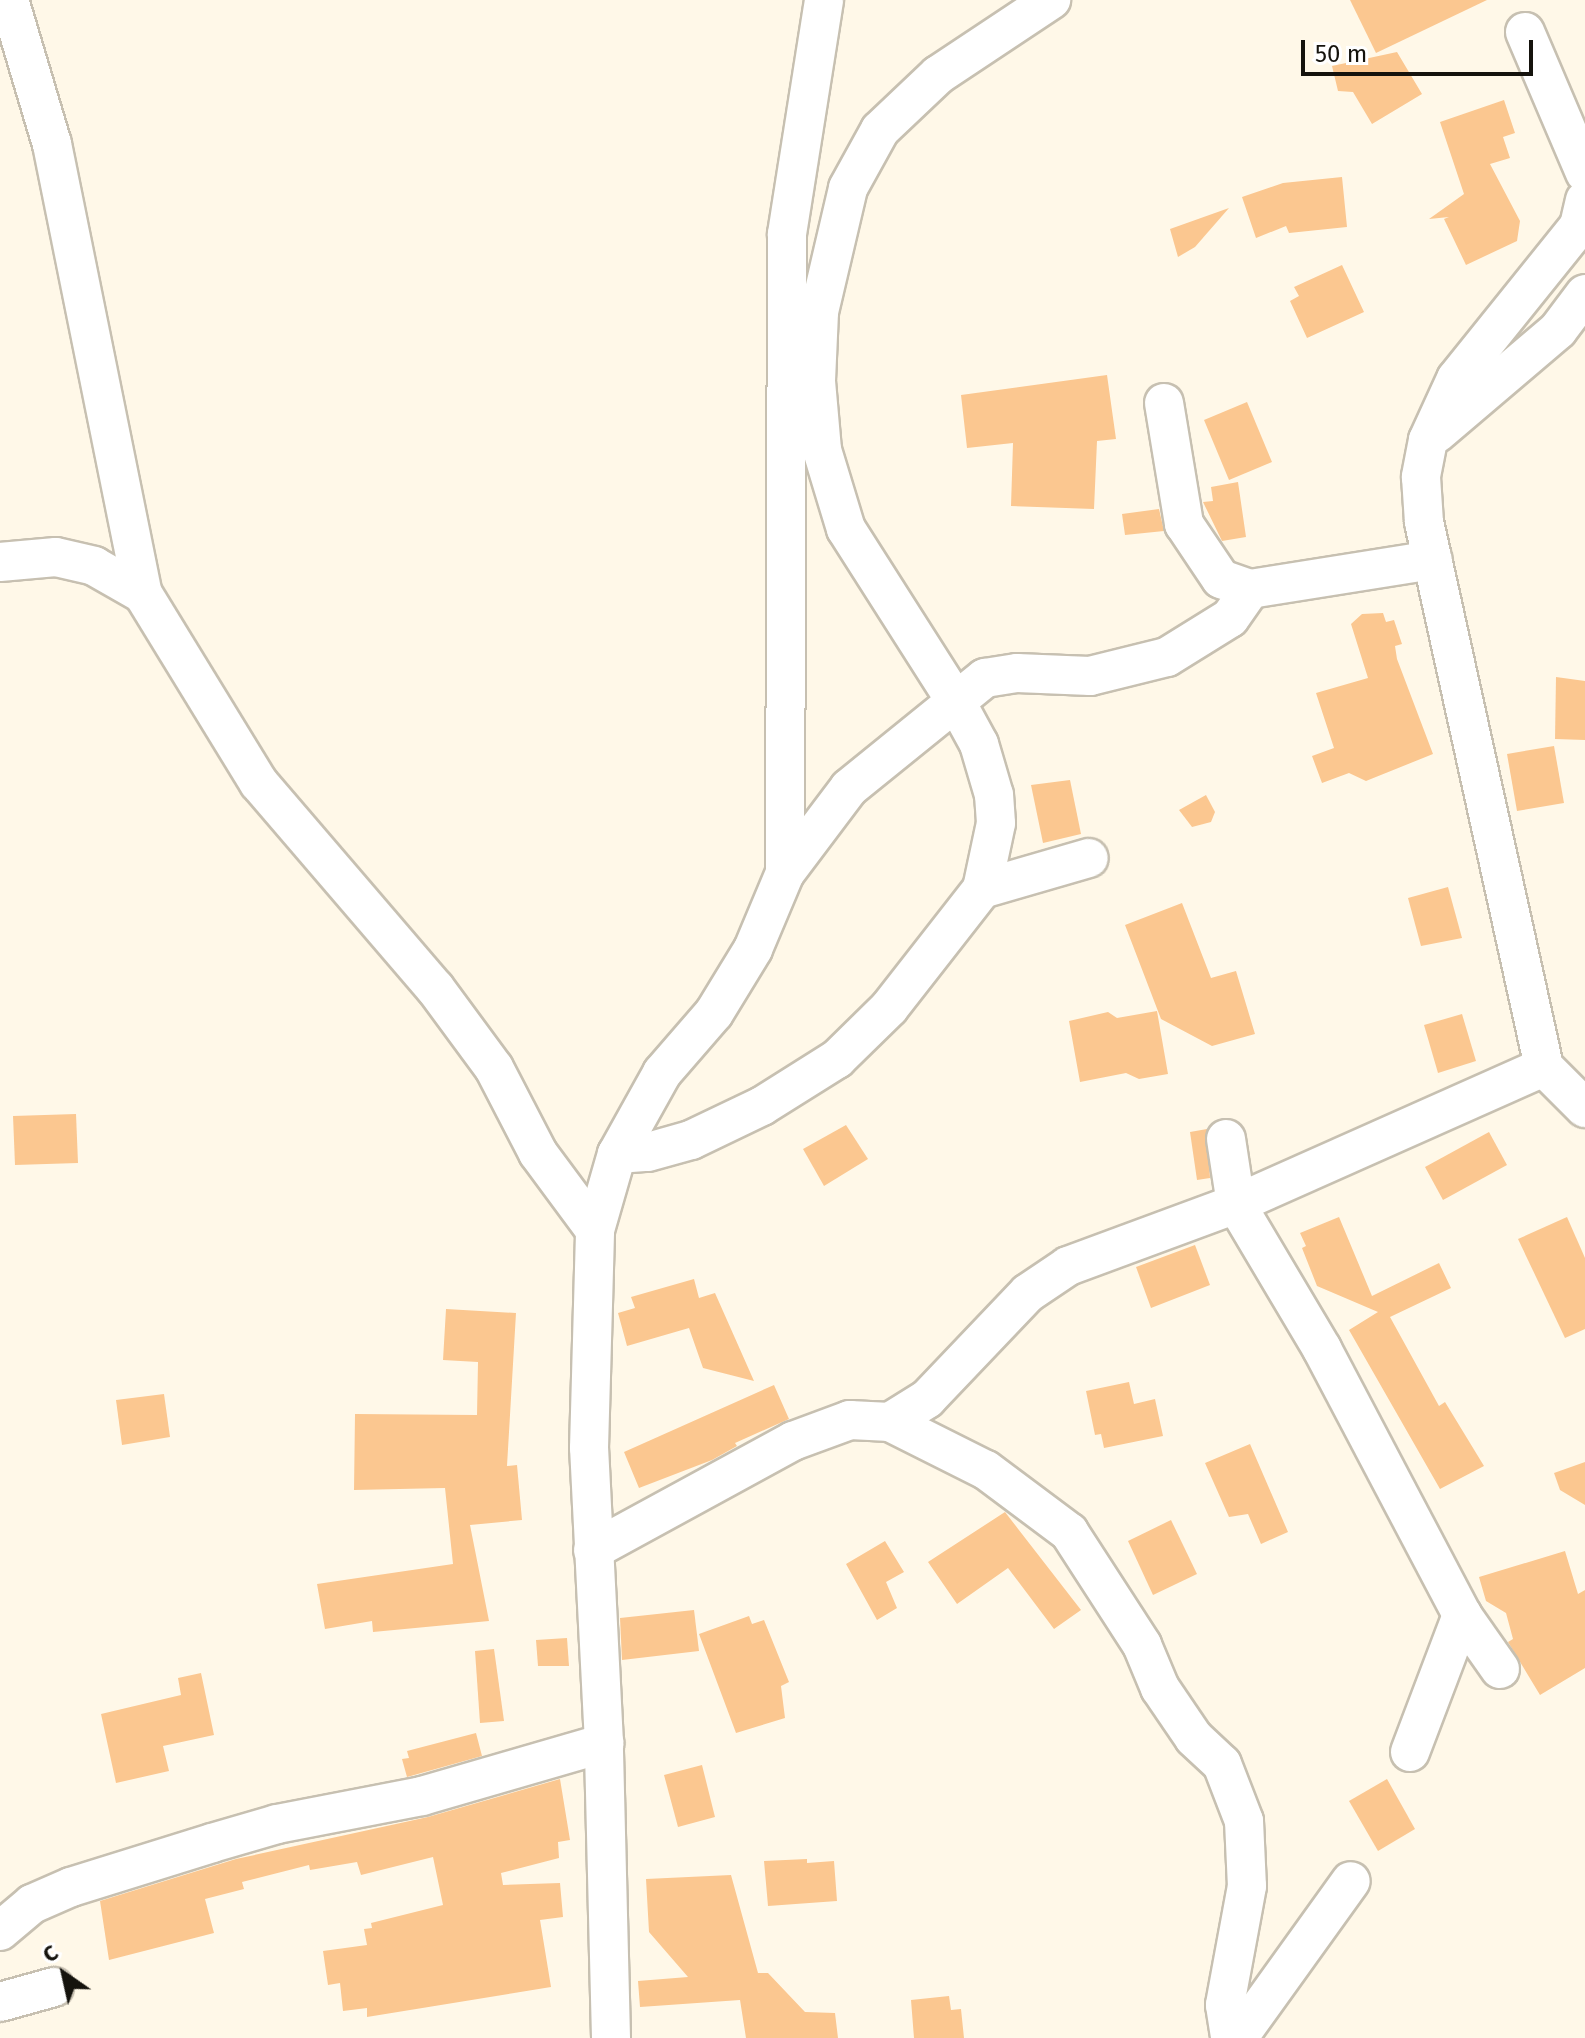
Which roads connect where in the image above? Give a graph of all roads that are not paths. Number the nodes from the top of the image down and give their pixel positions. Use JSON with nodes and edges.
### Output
{"nodes":[{"id":1,"x":9,"y":0,"type":"edge"},
{"id":2,"x":824,"y":0,"type":"edge"},
{"id":3,"x":1050,"y":0,"type":"edge"},
{"id":4,"x":1525,"y":32,"type":"dead end"},
{"id":5,"x":1585,"y":173,"type":"edge"},
{"id":6,"x":1585,"y":200,"type":"edge"},
{"id":7,"x":1585,"y":294,"type":"edge"},
{"id":8,"x":1164,"y":403,"type":"dead end"},
{"id":9,"x":1428,"y":440,"type":"junction"},
{"id":10,"x":1433,"y":560,"type":"junction"},
{"id":11,"x":0,"y":562,"type":"edge"},
{"id":12,"x":1250,"y":589,"type":"junction"},
{"id":13,"x":143,"y":594,"type":"junction"},
{"id":14,"x":955,"y":700,"type":"junction"},
{"id":15,"x":1089,"y":858,"type":"dead end"},
{"id":16,"x":785,"y":873,"type":"junction"},
{"id":17,"x":982,"y":889,"type":"junction"},
{"id":18,"x":1544,"y":1067,"type":"junction"},
{"id":19,"x":1585,"y":1108,"type":"edge"},
{"id":20,"x":1226,"y":1139,"type":"dead end"},
{"id":21,"x":617,"y":1154,"type":"junction"},
{"id":22,"x":1236,"y":1204,"type":"junction"},
{"id":23,"x":595,"y":1230,"type":"junction"},
{"id":24,"x":890,"y":1422,"type":"junction"},
{"id":25,"x":593,"y":1550,"type":"junction"},
{"id":26,"x":1462,"y":1615,"type":"junction"},
{"id":27,"x":1500,"y":1669,"type":"dead end"},
{"id":28,"x":604,"y":1743,"type":"junction"},
{"id":29,"x":1410,"y":1752,"type":"dead end"},
{"id":30,"x":1351,"y":1881,"type":"dead end"},
{"id":31,"x":0,"y":1931,"type":"edge"},
{"id":32,"x":54,"y":1987,"type":"dead end"},
{"id":33,"x":0,"y":2002,"type":"edge"},
{"id":34,"x":611,"y":2038,"type":"edge"},
{"id":35,"x":1230,"y":2038,"type":"edge"},
{"id":36,"x":1238,"y":2038,"type":"edge"}],
"edges":[{"from":1,"to":13,"type":"street"},
{"from":2,"to":16,"type":"street"},
{"from":3,"to":14,"type":"street"},
{"from":4,"to":5,"type":"street"},
{"from":6,"to":9,"type":"street"},
{"from":7,"to":9,"type":"street"},
{"from":8,"to":12,"type":"street"},
{"from":9,"to":10,"type":"street"},
{"from":10,"to":12,"type":"street"},
{"from":10,"to":18,"type":"street"},
{"from":11,"to":13,"type":"street"},
{"from":12,"to":14,"type":"street"},
{"from":13,"to":23,"type":"street"},
{"from":14,"to":16,"type":"street"},
{"from":14,"to":17,"type":"street"},
{"from":15,"to":17,"type":"street"},
{"from":16,"to":21,"type":"street"},
{"from":17,"to":21,"type":"street"},
{"from":18,"to":19,"type":"street"},
{"from":18,"to":22,"type":"street"},
{"from":20,"to":22,"type":"street"},
{"from":21,"to":23,"type":"street"},
{"from":22,"to":24,"type":"street"},
{"from":22,"to":26,"type":"street"},
{"from":23,"to":25,"type":"street"},
{"from":24,"to":25,"type":"street"},
{"from":24,"to":35,"type":"street"},
{"from":25,"to":28,"type":"street"},
{"from":26,"to":27,"type":"street"},
{"from":26,"to":29,"type":"street"},
{"from":28,"to":31,"type":"street"},
{"from":28,"to":34,"type":"street"},
{"from":30,"to":36,"type":"street"},
{"from":32,"to":33,"type":"street"}]}
